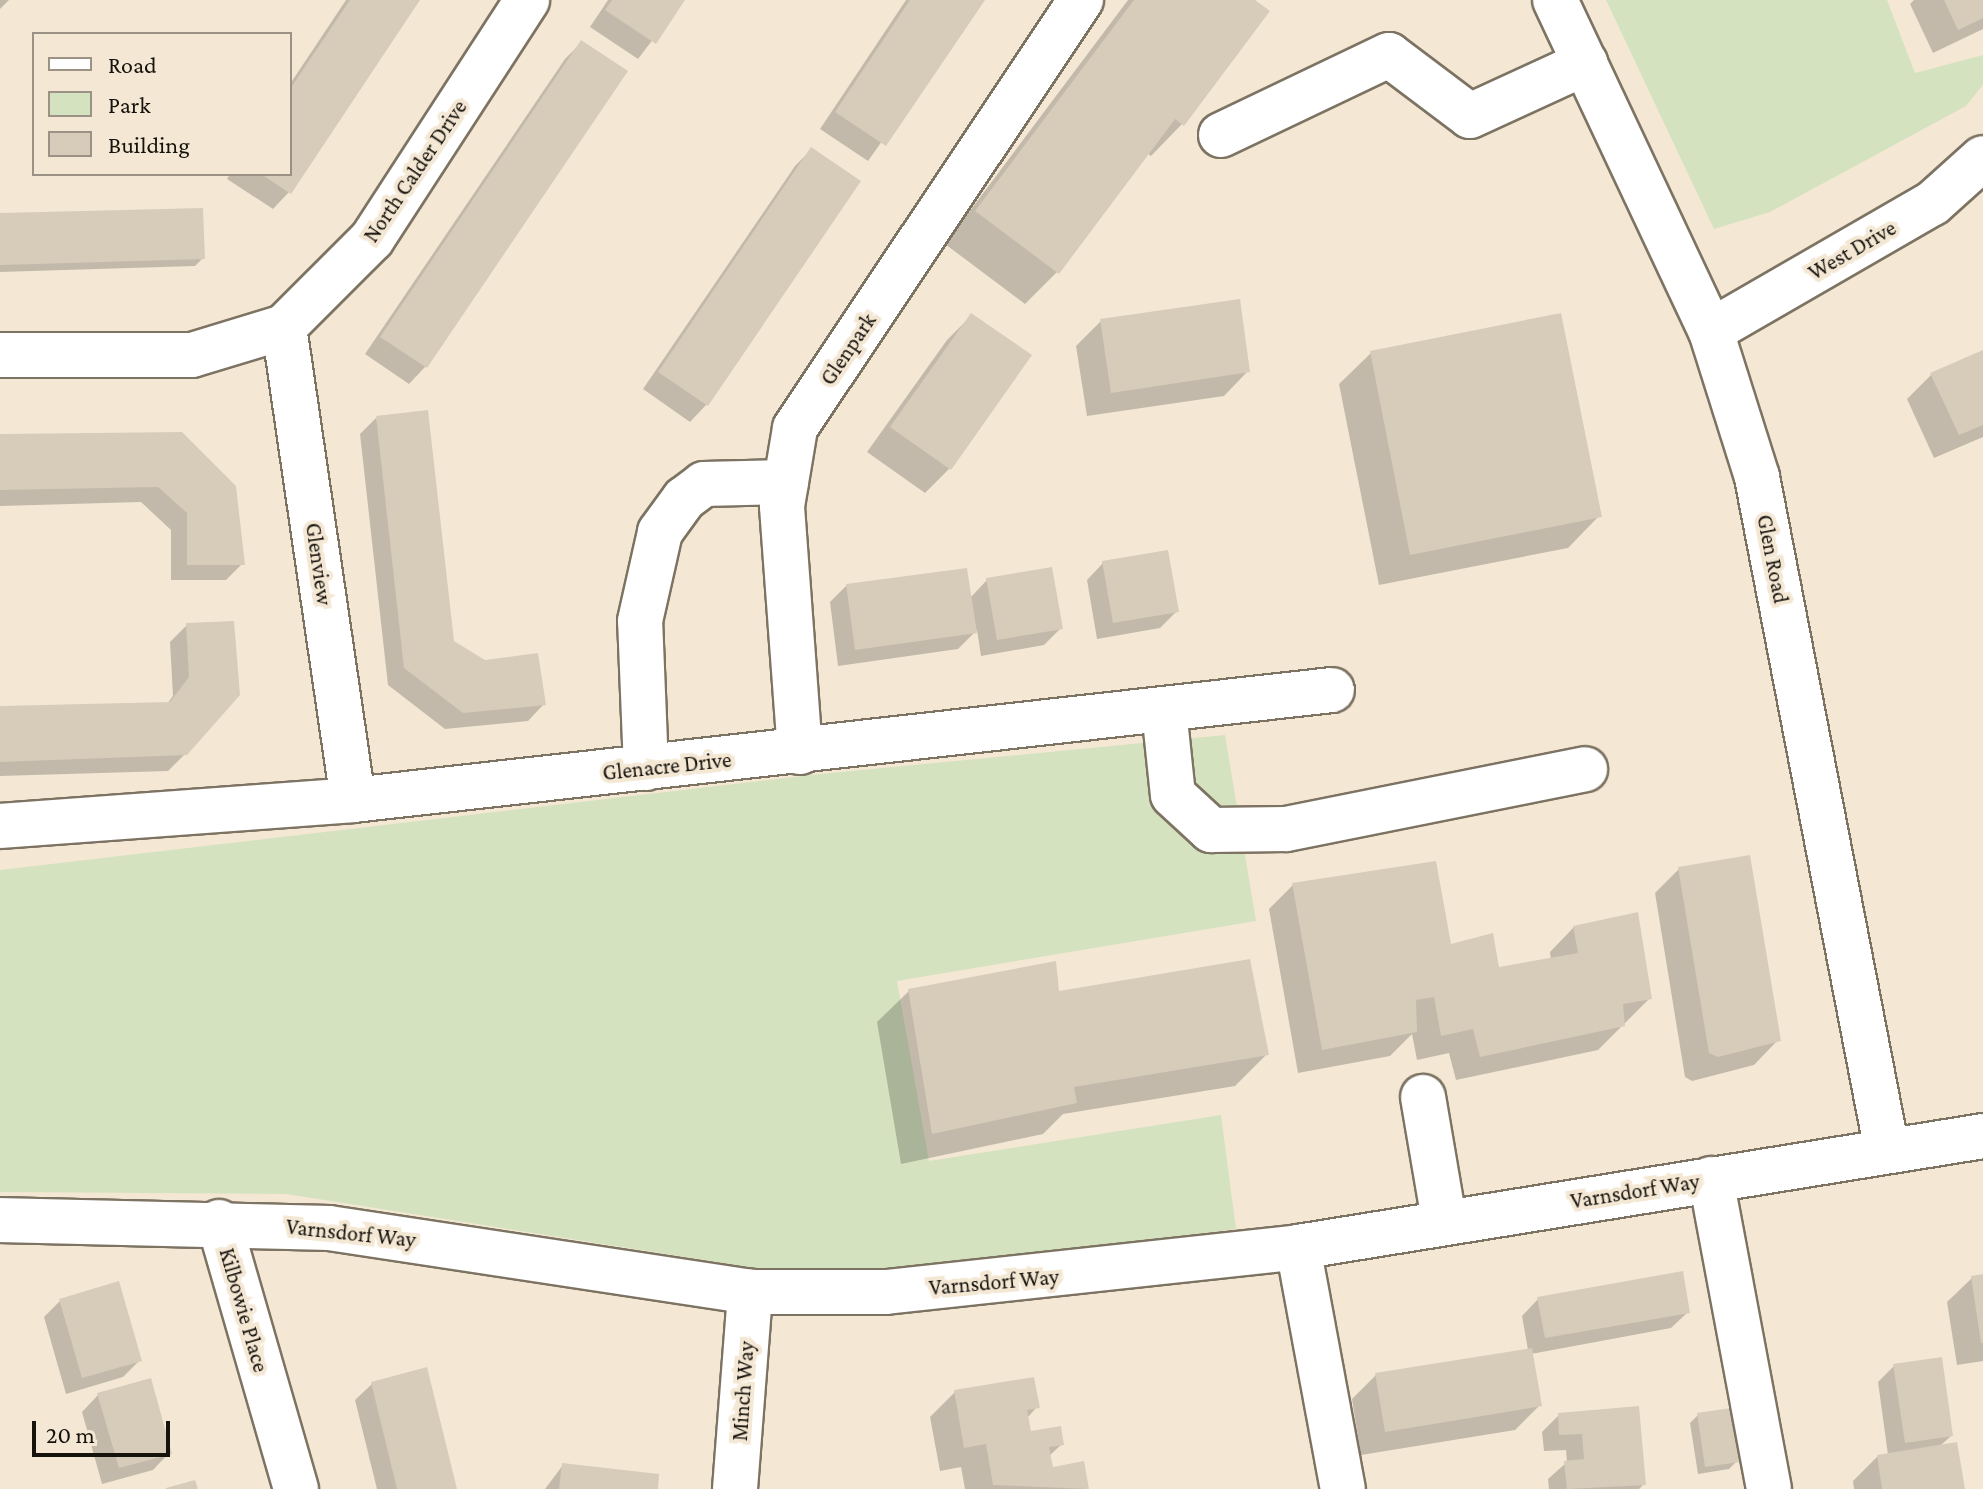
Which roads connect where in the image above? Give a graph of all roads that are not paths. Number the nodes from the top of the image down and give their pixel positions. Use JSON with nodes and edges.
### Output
{"nodes":[{"id":1,"x":527,"y":0,"type":"edge"},
{"id":2,"x":1081,"y":0,"type":"edge"},
{"id":3,"x":1555,"y":0,"type":"edge"},
{"id":4,"x":1585,"y":63,"type":"junction"},
{"id":5,"x":1221,"y":135,"type":"dead end"},
{"id":6,"x":1983,"y":158,"type":"edge"},
{"id":7,"x":284,"y":327,"type":"junction"},
{"id":8,"x":1711,"y":331,"type":"junction"},
{"id":9,"x":0,"y":355,"type":"edge"},
{"id":10,"x":786,"y":482,"type":"junction"},
{"id":11,"x":1332,"y":690,"type":"dead end"},
{"id":12,"x":1164,"y":710,"type":"junction"},
{"id":13,"x":800,"y":752,"type":"junction"},
{"id":14,"x":646,"y":768,"type":"junction"},
{"id":15,"x":1585,"y":769,"type":"dead end"},
{"id":16,"x":353,"y":800,"type":"junction"},
{"id":17,"x":0,"y":826,"type":"edge"},
{"id":18,"x":1423,"y":1097,"type":"dead end"},
{"id":19,"x":1983,"y":1136,"type":"edge"},
{"id":20,"x":1887,"y":1151,"type":"junction"},
{"id":21,"x":1711,"y":1179,"type":"junction"},
{"id":22,"x":0,"y":1220,"type":"edge"},
{"id":23,"x":1444,"y":1220,"type":"junction"},
{"id":24,"x":219,"y":1222,"type":"junction"},
{"id":25,"x":1298,"y":1247,"type":"junction"},
{"id":26,"x":750,"y":1292,"type":"junction"},
{"id":27,"x":296,"y":1489,"type":"edge"},
{"id":28,"x":735,"y":1489,"type":"edge"},
{"id":29,"x":1343,"y":1489,"type":"edge"},
{"id":30,"x":1769,"y":1489,"type":"edge"}],
"edges":[{"from":1,"to":7,"type":"street","name":"North Calder Drive"},
{"from":2,"to":10,"type":"street","name":"Glenpark"},
{"from":3,"to":4,"type":"street","name":"Glen Road"},
{"from":4,"to":5,"type":"street"},
{"from":4,"to":8,"type":"street","name":"Glen Road"},
{"from":6,"to":8,"type":"street","name":"West Drive"},
{"from":7,"to":9,"type":"street","name":"North Calder Drive"},
{"from":7,"to":16,"type":"street","name":"Glenview"},
{"from":8,"to":20,"type":"street","name":"Glen Road"},
{"from":10,"to":13,"type":"street","name":"Glenpark"},
{"from":10,"to":14,"type":"street"},
{"from":11,"to":12,"type":"street","name":"Glenacre Drive"},
{"from":12,"to":13,"type":"street","name":"Glenacre Drive"},
{"from":12,"to":15,"type":"street"},
{"from":13,"to":14,"type":"street","name":"Glenacre Drive"},
{"from":14,"to":16,"type":"street","name":"Glenacre Drive"},
{"from":16,"to":17,"type":"street","name":"Glenacre Drive"},
{"from":18,"to":23,"type":"street"},
{"from":19,"to":20,"type":"street","name":"Varnsdorf Way"},
{"from":20,"to":21,"type":"street","name":"Varnsdorf Way"},
{"from":21,"to":23,"type":"street","name":"Varnsdorf Way"},
{"from":21,"to":30,"type":"street"},
{"from":22,"to":24,"type":"street","name":"Varnsdorf Way"},
{"from":23,"to":25,"type":"street","name":"Varnsdorf Way"},
{"from":24,"to":26,"type":"street","name":"Varnsdorf Way"},
{"from":24,"to":27,"type":"street","name":"Kilbowie Place"},
{"from":25,"to":26,"type":"street","name":"Varnsdorf Way"},
{"from":25,"to":29,"type":"street"},
{"from":26,"to":28,"type":"street","name":"Minch Way"}]}
